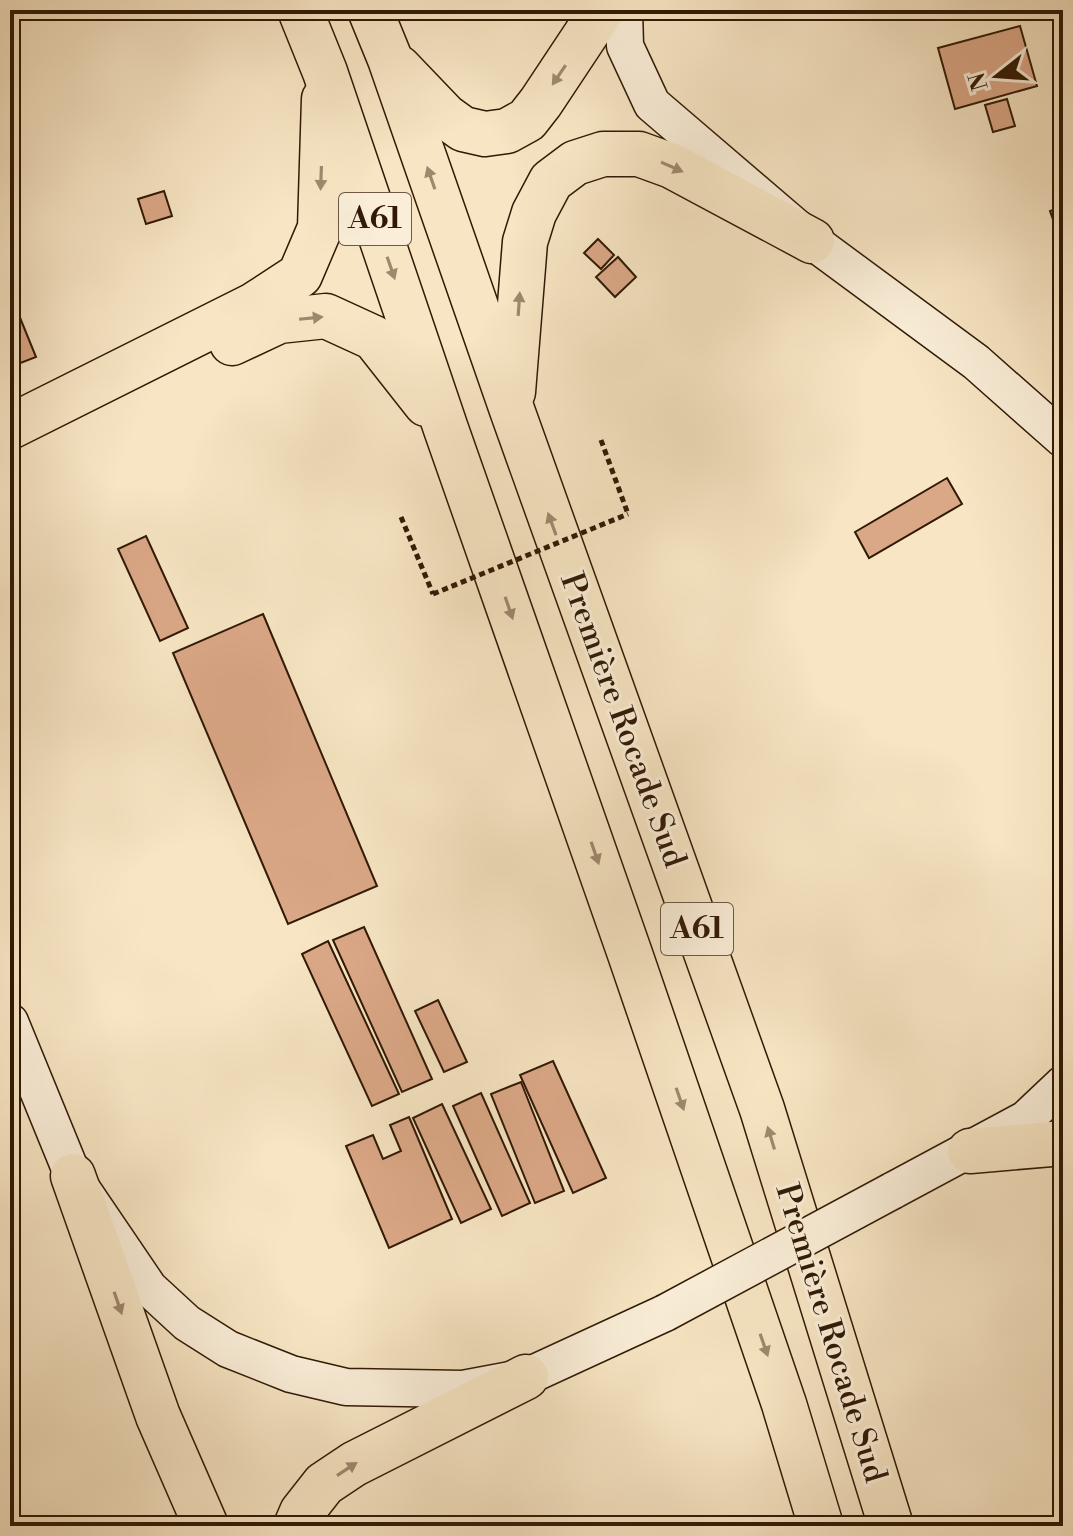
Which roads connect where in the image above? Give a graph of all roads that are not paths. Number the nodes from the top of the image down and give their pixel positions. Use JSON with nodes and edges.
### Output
{"nodes":[{"id":1,"x":300,"y":10,"type":"edge"},
{"id":2,"x":370,"y":10,"type":"edge"},
{"id":3,"x":602,"y":10,"type":"edge"},
{"id":4,"x":624,"y":10,"type":"edge"},
{"id":5,"x":390,"y":59,"type":"junction"},
{"id":6,"x":325,"y":72,"type":"junction"},
{"id":7,"x":812,"y":241,"type":"junction"},
{"id":8,"x":512,"y":410,"type":"junction"},
{"id":9,"x":10,"y":427,"type":"edge"},
{"id":10,"x":446,"y":429,"type":"junction"},
{"id":11,"x":1063,"y":439,"type":"edge"},
{"id":12,"x":10,"y":449,"type":"edge"},
{"id":13,"x":10,"y":1022,"type":"edge"},
{"id":14,"x":1063,"y":1084,"type":"edge"},
{"id":15,"x":1063,"y":1143,"type":"edge"},
{"id":16,"x":970,"y":1151,"type":"junction"},
{"id":17,"x":73,"y":1176,"type":"junction"},
{"id":18,"x":526,"y":1377,"type":"junction"},
{"id":19,"x":784,"y":1404,"type":"junction"},
{"id":20,"x":870,"y":1453,"type":"junction"},
{"id":21,"x":206,"y":1526,"type":"edge"},
{"id":22,"x":296,"y":1526,"type":"edge"},
{"id":23,"x":803,"y":1526,"type":"edge"},
{"id":24,"x":821,"y":1526,"type":"edge"},
{"id":25,"x":891,"y":1526,"type":"edge"},
{"id":26,"x":913,"y":1526,"type":"edge"}],
"edges":[{"from":1,"to":6,"type":"highway","name":"Première Rocade Sud","number":"A61"},
{"from":2,"to":5,"type":"highway","name":"Première Rocade Sud","number":"A61"},
{"from":3,"to":5,"type":"highway","one_way":true},
{"from":4,"to":7,"type":"main road"},
{"from":8,"to":5,"type":"highway","name":"Première Rocade Sud","number":"A61","one_way":true},
{"from":6,"to":9,"type":"highway","one_way":true},
{"from":6,"to":10,"type":"highway","name":"Première Rocade Sud","number":"A61","one_way":true},
{"from":8,"to":7,"type":"highway","one_way":true},
{"from":7,"to":11,"type":"main road"},
{"from":20,"to":8,"type":"highway","name":"Première Rocade Sud","number":"A61","one_way":true},
{"from":12,"to":10,"type":"highway","one_way":true},
{"from":10,"to":19,"type":"highway","name":"Première Rocade Sud","number":"A61","one_way":true},
{"from":13,"to":17,"type":"main road"},
{"from":14,"to":16,"type":"main road"},
{"from":15,"to":16,"type":"highway"},
{"from":16,"to":18,"type":"main road","bridge":true},
{"from":17,"to":18,"type":"main road"},
{"from":17,"to":21,"type":"highway","one_way":true},
{"from":22,"to":18,"type":"highway","one_way":true},
{"from":19,"to":23,"type":"highway"},
{"from":19,"to":24,"type":"highway","name":"Première Rocade Sud","number":"A61"},
{"from":20,"to":25,"type":"highway","name":"Première Rocade Sud","number":"A61"},
{"from":20,"to":26,"type":"highway"}]}
